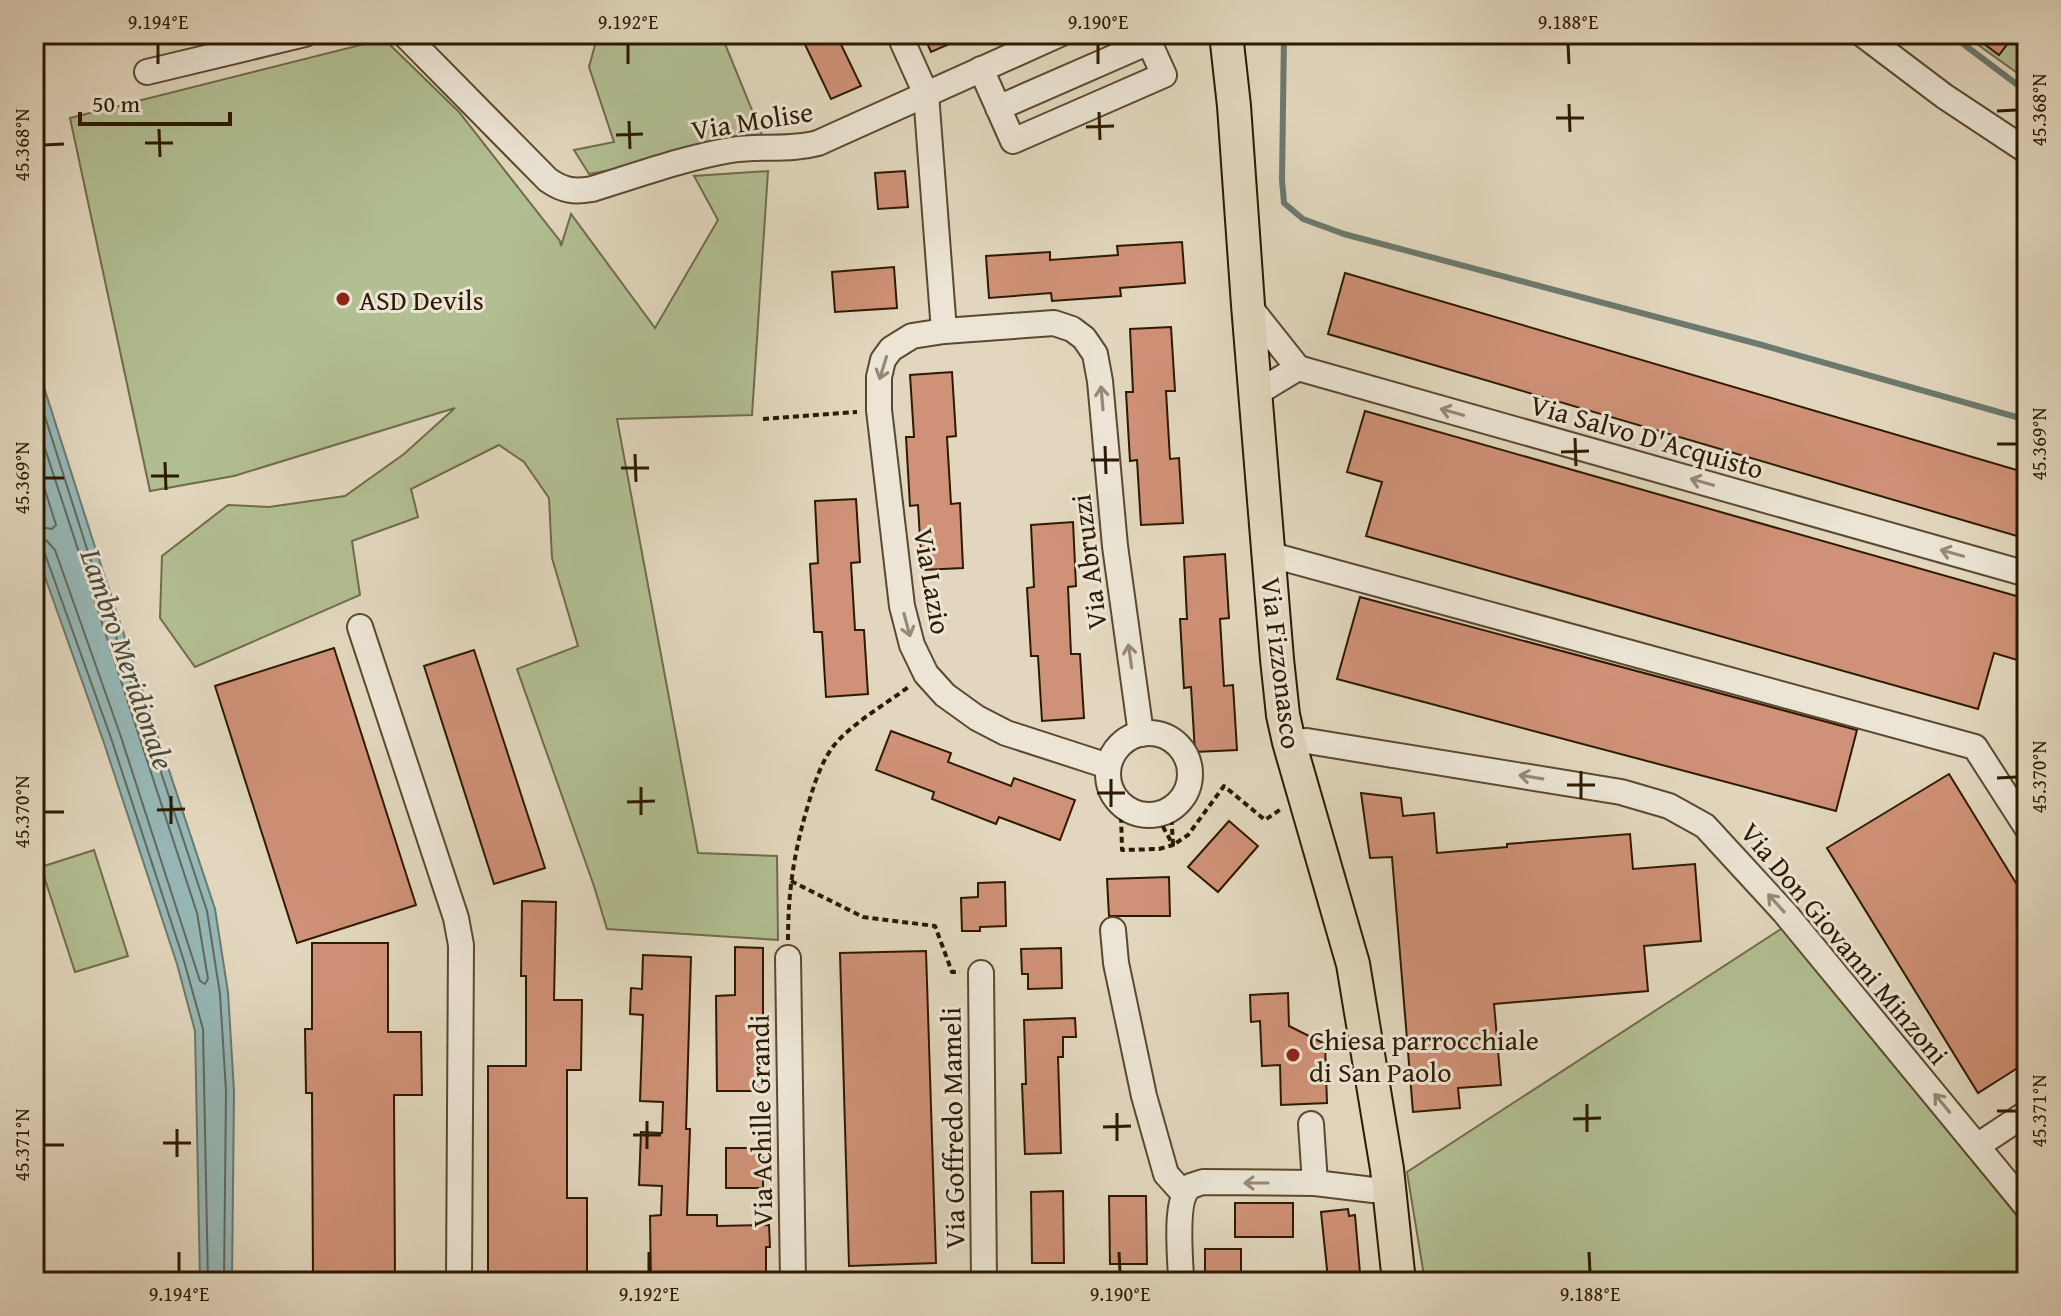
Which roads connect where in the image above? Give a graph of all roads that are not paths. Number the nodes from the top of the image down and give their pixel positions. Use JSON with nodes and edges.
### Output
{"nodes":[{"id":1,"x":305,"y":34,"type":"edge"},
{"id":2,"x":404,"y":34,"type":"edge"},
{"id":3,"x":899,"y":34,"type":"edge"},
{"id":4,"x":1060,"y":34,"type":"edge"},
{"id":5,"x":1226,"y":34,"type":"edge"},
{"id":6,"x":1862,"y":34,"type":"edge"},
{"id":7,"x":1124,"y":42,"type":"edge"},
{"id":8,"x":981,"y":69,"type":"junction"},
{"id":9,"x":147,"y":72,"type":"dead end"},
{"id":10,"x":926,"y":94,"type":"junction"},
{"id":11,"x":998,"y":108,"type":"junction"},
{"id":12,"x":2027,"y":151,"type":"edge"},
{"id":13,"x":1248,"y":305,"type":"junction"},
{"id":14,"x":944,"y":331,"type":"junction"},
{"id":15,"x":1298,"y":368,"type":"junction"},
{"id":16,"x":1255,"y":394,"type":"junction"},
{"id":17,"x":1268,"y":554,"type":"junction"},
{"id":18,"x":2027,"y":574,"type":"edge"},
{"id":19,"x":360,"y":627,"type":"dead end"},
{"id":20,"x":1141,"y":734,"type":"junction"},
{"id":21,"x":1289,"y":742,"type":"junction"},
{"id":22,"x":1108,"y":766,"type":"junction"},
{"id":23,"x":2027,"y":828,"type":"edge"},
{"id":24,"x":1113,"y":930,"type":"dead end"},
{"id":25,"x":788,"y":958,"type":"road end"},
{"id":26,"x":981,"y":973,"type":"road end"},
{"id":27,"x":2027,"y":1113,"type":"edge"},
{"id":28,"x":1311,"y":1124,"type":"dead end"},
{"id":29,"x":1977,"y":1146,"type":"junction"},
{"id":30,"x":1315,"y":1183,"type":"junction"},
{"id":31,"x":1390,"y":1189,"type":"junction"},
{"id":32,"x":1184,"y":1194,"type":"junction"},
{"id":33,"x":2027,"y":1207,"type":"edge"},
{"id":34,"x":459,"y":1282,"type":"edge"},
{"id":35,"x":793,"y":1282,"type":"edge"},
{"id":36,"x":984,"y":1282,"type":"edge"},
{"id":37,"x":1181,"y":1282,"type":"edge"},
{"id":38,"x":1399,"y":1282,"type":"edge"}],
"edges":[{"from":1,"to":9,"type":"street"},
{"from":2,"to":10,"type":"street","name":"Via Molise"},
{"from":3,"to":10,"type":"street"},
{"from":4,"to":8,"type":"street","name":"Via Molise"},
{"from":5,"to":13,"type":"main road","name":"Via Fizzonasco"},
{"from":6,"to":12,"type":"street"},
{"from":7,"to":11,"type":"street"},
{"from":7,"to":11,"type":"street"},
{"from":8,"to":10,"type":"street","name":"Via Molise"},
{"from":8,"to":11,"type":"street"},
{"from":10,"to":14,"type":"street"},
{"from":13,"to":15,"type":"street"},
{"from":13,"to":16,"type":"main road","name":"Via Fizzonasco"},
{"from":20,"to":14,"type":"street","name":"Via Abruzzi","one_way":true},
{"from":14,"to":22,"type":"street","name":"Via Lazio","one_way":true},
{"from":15,"to":16,"type":"street"},
{"from":18,"to":15,"type":"street","name":"Via Salvo D'Acquisto","one_way":true},
{"from":16,"to":17,"type":"main road","name":"Via Fizzonasco"},
{"from":17,"to":21,"type":"main road","name":"Via Fizzonasco"},
{"from":17,"to":23,"type":"street"},
{"from":19,"to":34,"type":"street"},
{"from":20,"to":22,"type":"street"},
{"from":20,"to":22,"type":"street"},
{"from":29,"to":21,"type":"street","name":"Via Don Giovanni Minzoni","one_way":true},
{"from":21,"to":31,"type":"main road","name":"Via Fizzonasco"},
{"from":24,"to":32,"type":"street"},
{"from":25,"to":35,"type":"street","name":"Via Achille Grandi"},
{"from":26,"to":36,"type":"street","name":"Via Goffredo Mameli"},
{"from":27,"to":29,"type":"street"},
{"from":28,"to":30,"type":"street"},
{"from":29,"to":33,"type":"street","name":"Via Don Giovanni Minzoni"},
{"from":30,"to":31,"type":"street"},
{"from":30,"to":32,"type":"street","one_way":true},
{"from":31,"to":38,"type":"main road","name":"Via Fizzonasco"},
{"from":32,"to":37,"type":"street"}]}
